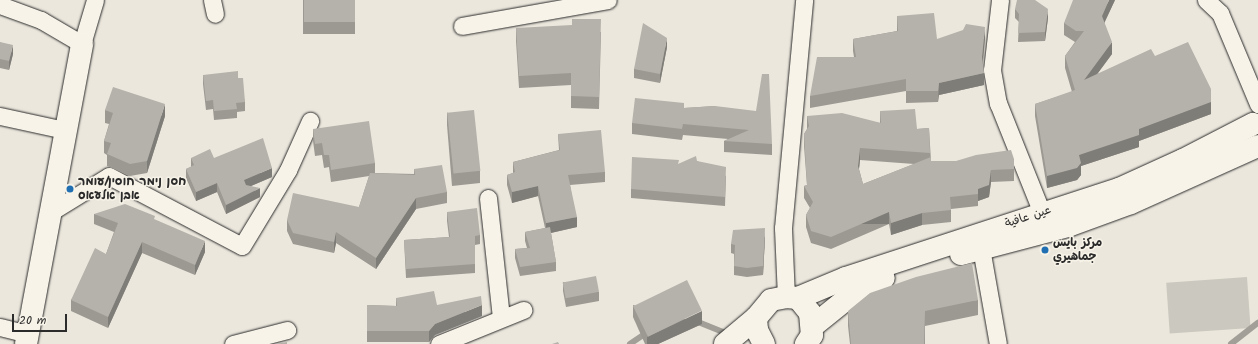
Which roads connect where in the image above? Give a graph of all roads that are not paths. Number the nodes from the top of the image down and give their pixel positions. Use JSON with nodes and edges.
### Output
{"nodes":[{"id":1,"x":95,"y":0,"type":"edge"},
{"id":2,"x":608,"y":0,"type":"edge"},
{"id":3,"x":804,"y":0,"type":"edge"},
{"id":4,"x":1000,"y":0,"type":"edge"},
{"id":5,"x":1206,"y":0,"type":"edge"},
{"id":6,"x":0,"y":6,"type":"edge"},
{"id":7,"x":514,"y":7,"type":"edge"},
{"id":8,"x":462,"y":26,"type":"dead end"},
{"id":9,"x":82,"y":44,"type":"junction"},
{"id":10,"x":0,"y":116,"type":"edge"},
{"id":11,"x":1257,"y":119,"type":"edge"},
{"id":12,"x":310,"y":121,"type":"dead end"},
{"id":13,"x":65,"y":130,"type":"junction"},
{"id":14,"x":1258,"y":146,"type":"edge"},
{"id":15,"x":488,"y":198,"type":"dead end"},
{"id":16,"x":49,"y":213,"type":"junction"},
{"id":17,"x":1042,"y":213,"type":"junction"},
{"id":18,"x":982,"y":248,"type":"junction"},
{"id":19,"x":792,"y":297,"type":"junction"},
{"id":20,"x":523,"y":310,"type":"dead end"},
{"id":21,"x":501,"y":318,"type":"junction"},
{"id":22,"x":756,"y":318,"type":"junction"},
{"id":23,"x":0,"y":327,"type":"edge"},
{"id":24,"x":287,"y":330,"type":"dead end"},
{"id":25,"x":27,"y":339,"type":"edge"},
{"id":26,"x":808,"y":339,"type":"edge"},
{"id":27,"x":233,"y":344,"type":"edge"},
{"id":28,"x":439,"y":344,"type":"edge"},
{"id":29,"x":724,"y":344,"type":"edge"},
{"id":30,"x":764,"y":344,"type":"edge"},
{"id":31,"x":998,"y":344,"type":"edge"}],
"edges":[{"from":1,"to":9,"type":"street"},
{"from":2,"to":7,"type":"street"},
{"from":3,"to":19,"type":"street"},
{"from":4,"to":17,"type":"street"},
{"from":5,"to":11,"type":"street"},
{"from":6,"to":9,"type":"street"},
{"from":7,"to":8,"type":"street"},
{"from":9,"to":13,"type":"main road"},
{"from":10,"to":13,"type":"street"},
{"from":11,"to":17,"type":"main road","name":"عين عافية"},
{"from":12,"to":16,"type":"street"},
{"from":13,"to":16,"type":"main road"},
{"from":14,"to":18,"type":"main road","name":"عين عافية"},
{"from":15,"to":21,"type":"street"},
{"from":16,"to":25,"type":"main road"},
{"from":17,"to":19,"type":"main road","name":"عين عافية"},
{"from":18,"to":26,"type":"main road","name":"عين عافية"},
{"from":18,"to":31,"type":"street"},
{"from":19,"to":22,"type":"main road","name":"عين عافية"},
{"from":19,"to":26,"type":"main road"},
{"from":20,"to":21,"type":"street"},
{"from":21,"to":28,"type":"street"},
{"from":22,"to":29,"type":"main road"},
{"from":22,"to":30,"type":"main road"},
{"from":23,"to":25,"type":"street"},
{"from":24,"to":27,"type":"street"}]}
